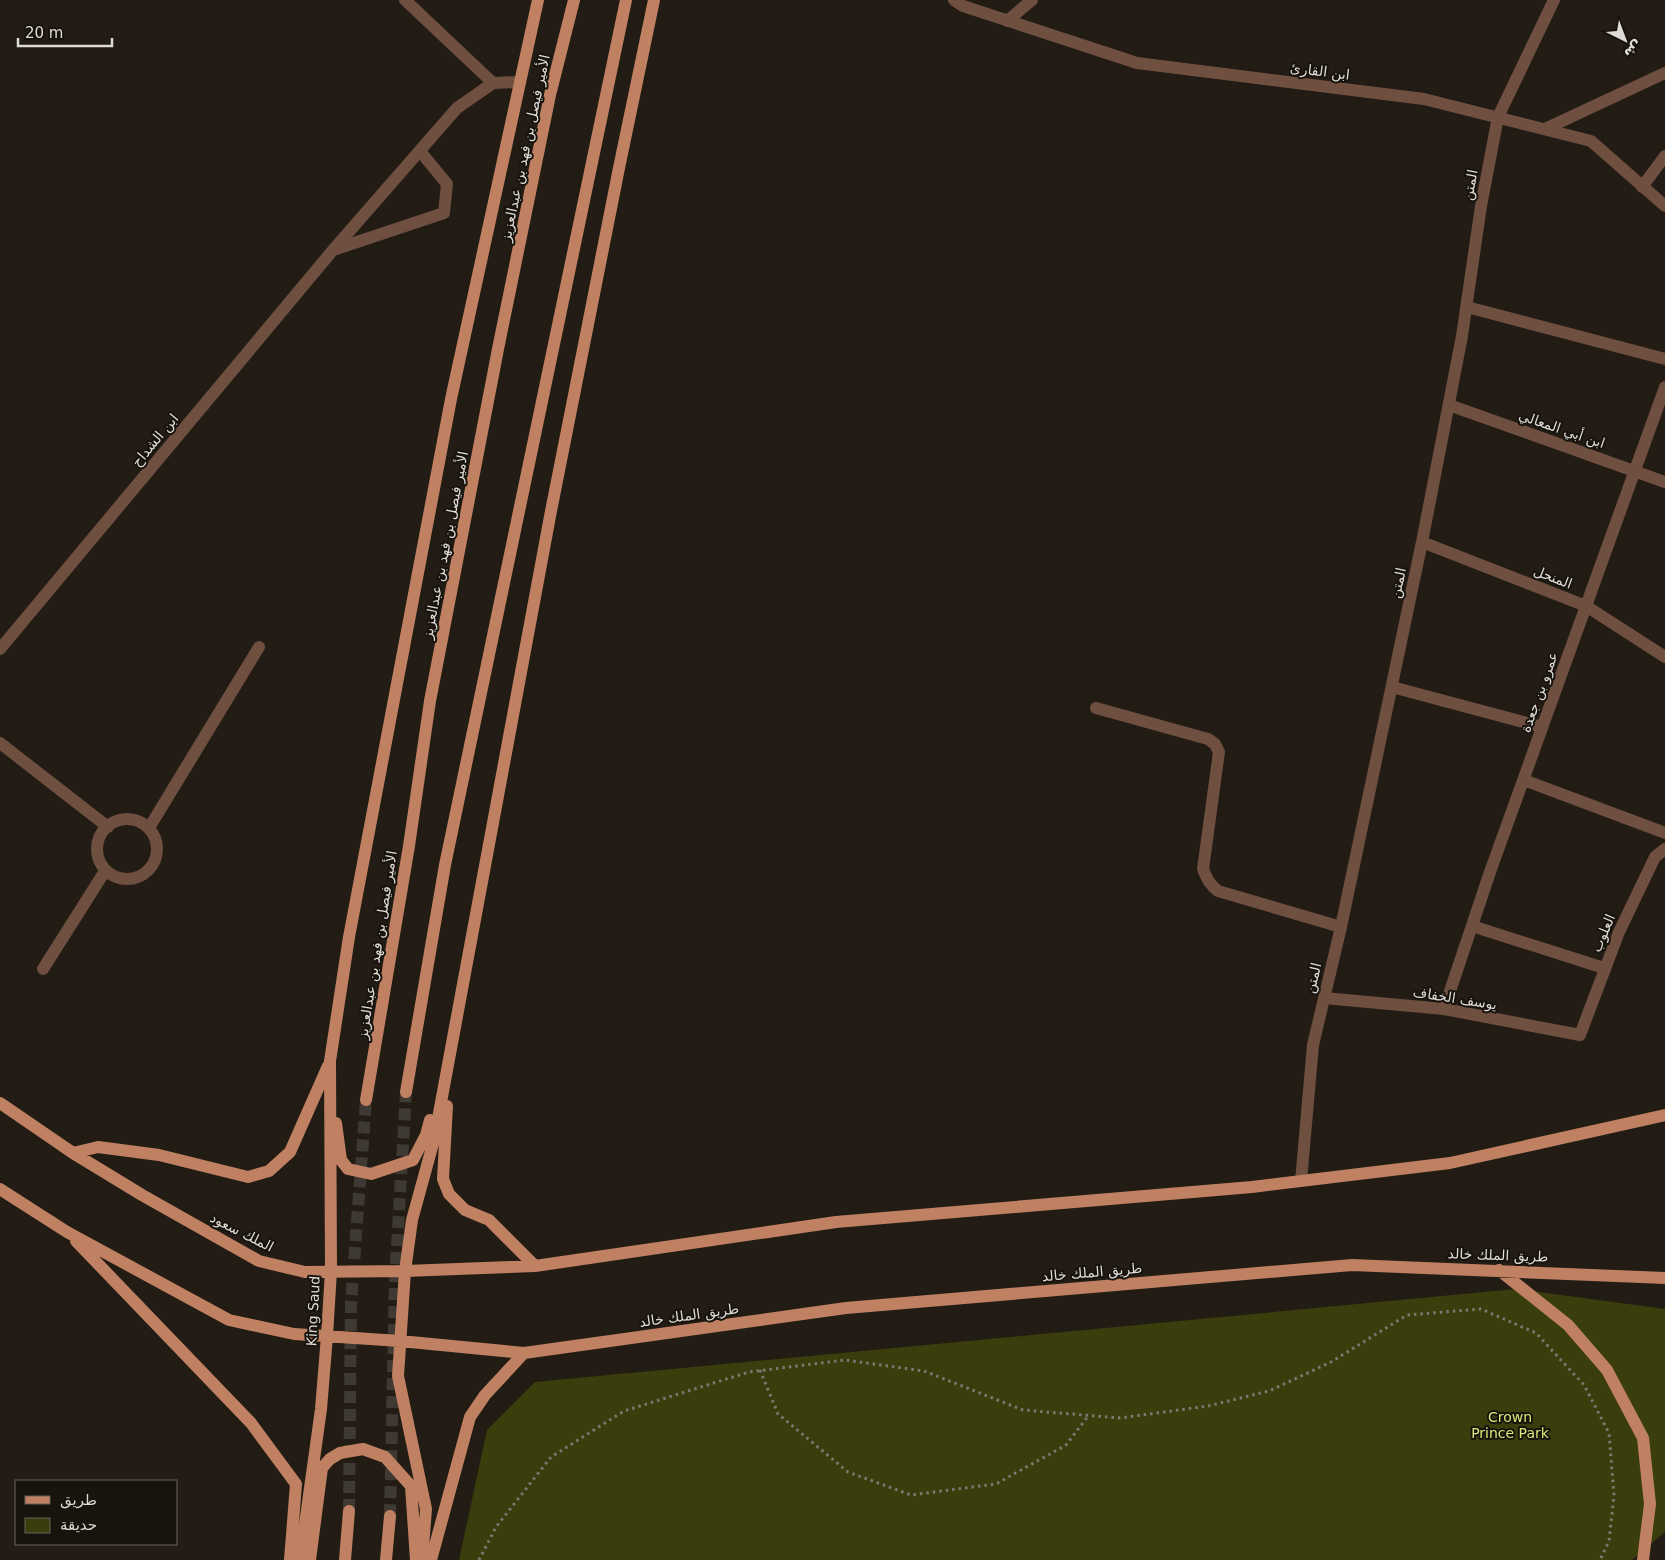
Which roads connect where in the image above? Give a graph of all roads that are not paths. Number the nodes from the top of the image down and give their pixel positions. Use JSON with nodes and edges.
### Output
{"nodes":[{"id":1,"x":405,"y":0,"type":"edge"},
{"id":2,"x":538,"y":0,"type":"edge"},
{"id":3,"x":574,"y":0,"type":"edge"},
{"id":4,"x":626,"y":0,"type":"edge"},
{"id":5,"x":654,"y":0,"type":"edge"},
{"id":6,"x":954,"y":0,"type":"edge"},
{"id":7,"x":1032,"y":0,"type":"edge"},
{"id":8,"x":1554,"y":0,"type":"edge"},
{"id":9,"x":1007,"y":20,"type":"junction"},
{"id":10,"x":1665,"y":73,"type":"edge"},
{"id":11,"x":492,"y":82,"type":"junction"},
{"id":12,"x":519,"y":82,"type":"junction"},
{"id":13,"x":1498,"y":117,"type":"junction"},
{"id":14,"x":1545,"y":129,"type":"junction"},
{"id":15,"x":420,"y":151,"type":"junction"},
{"id":16,"x":1665,"y":156,"type":"edge"},
{"id":17,"x":1642,"y":187,"type":"junction"},
{"id":18,"x":1665,"y":206,"type":"edge"},
{"id":19,"x":333,"y":250,"type":"junction"},
{"id":20,"x":1467,"y":307,"type":"junction"},
{"id":21,"x":1665,"y":360,"type":"edge"},
{"id":22,"x":1665,"y":386,"type":"edge"},
{"id":23,"x":1449,"y":405,"type":"junction"},
{"id":24,"x":1635,"y":471,"type":"junction"},
{"id":25,"x":1665,"y":482,"type":"edge"},
{"id":26,"x":1422,"y":542,"type":"junction"},
{"id":27,"x":1586,"y":606,"type":"junction"},
{"id":28,"x":259,"y":647,"type":"dead end"},
{"id":29,"x":0,"y":649,"type":"edge"},
{"id":30,"x":1665,"y":657,"type":"edge"},
{"id":31,"x":1392,"y":687,"type":"junction"},
{"id":32,"x":1096,"y":708,"type":"dead end"},
{"id":33,"x":1542,"y":727,"type":"junction"},
{"id":34,"x":0,"y":743,"type":"edge"},
{"id":35,"x":1524,"y":780,"type":"junction"},
{"id":36,"x":108,"y":827,"type":"junction"},
{"id":37,"x":149,"y":828,"type":"junction"},
{"id":38,"x":1665,"y":833,"type":"edge"},
{"id":39,"x":1665,"y":849,"type":"edge"},
{"id":40,"x":105,"y":871,"type":"junction"},
{"id":41,"x":1472,"y":926,"type":"junction"},
{"id":42,"x":1340,"y":927,"type":"junction"},
{"id":43,"x":1604,"y":968,"type":"junction"},
{"id":44,"x":43,"y":969,"type":"dead end"},
{"id":45,"x":1324,"y":998,"type":"junction"},
{"id":46,"x":1444,"y":1009,"type":"junction"},
{"id":47,"x":458,"y":1014,"type":"junction"},
{"id":48,"x":1580,"y":1035,"type":"joint"},
{"id":49,"x":330,"y":1061,"type":"junction"},
{"id":50,"x":406,"y":1092,"type":"tunnel mouth"},
{"id":51,"x":366,"y":1100,"type":"tunnel mouth"},
{"id":52,"x":0,"y":1103,"type":"edge"},
{"id":53,"x":1665,"y":1114,"type":"edge"},
{"id":54,"x":73,"y":1153,"type":"junction"},
{"id":55,"x":1301,"y":1181,"type":"junction"},
{"id":56,"x":0,"y":1189,"type":"edge"},
{"id":57,"x":67,"y":1232,"type":"junction"},
{"id":58,"x":535,"y":1266,"type":"junction"},
{"id":59,"x":1499,"y":1270,"type":"junction"},
{"id":60,"x":406,"y":1271,"type":"junction"},
{"id":61,"x":331,"y":1272,"type":"junction"},
{"id":62,"x":1665,"y":1278,"type":"edge"},
{"id":63,"x":327,"y":1336,"type":"junction"},
{"id":64,"x":400,"y":1341,"type":"junction"},
{"id":65,"x":524,"y":1353,"type":"junction"},
{"id":66,"x":349,"y":1511,"type":"tunnel mouth"},
{"id":67,"x":390,"y":1516,"type":"tunnel mouth"},
{"id":68,"x":290,"y":1560,"type":"edge"},
{"id":69,"x":300,"y":1560,"type":"edge"},
{"id":70,"x":310,"y":1560,"type":"edge"},
{"id":71,"x":345,"y":1560,"type":"edge"},
{"id":72,"x":386,"y":1560,"type":"edge"},
{"id":73,"x":416,"y":1560,"type":"edge"},
{"id":74,"x":422,"y":1560,"type":"edge"},
{"id":75,"x":431,"y":1560,"type":"edge"},
{"id":76,"x":1643,"y":1560,"type":"edge"}],
"edges":[{"from":1,"to":11,"type":"street"},
{"from":2,"to":12,"type":"main road","name":"الأمير فيصل بن فهد بن عبدالعزيز"},
{"from":3,"to":51,"type":"main road","name":"الأمير فيصل بن فهد بن عبدالعزيز"},
{"from":4,"to":50,"type":"main road"},
{"from":5,"to":47,"type":"main road"},
{"from":6,"to":9,"type":"street","name":"ابن القارئ"},
{"from":7,"to":9,"type":"street"},
{"from":8,"to":13,"type":"street","name":"المتن"},
{"from":9,"to":13,"type":"street","name":"ابن القارئ"},
{"from":10,"to":14,"type":"street"},
{"from":11,"to":12,"type":"street"},
{"from":11,"to":15,"type":"street","name":"ابن الشداح"},
{"from":12,"to":49,"type":"main road","name":"الأمير فيصل بن فهد بن عبدالعزيز"},
{"from":13,"to":14,"type":"street","name":"ابن القارئ"},
{"from":13,"to":20,"type":"street","name":"المتن"},
{"from":14,"to":17,"type":"street","name":"ابن القارئ"},
{"from":15,"to":19,"type":"street","name":"ابن الشداح"},
{"from":15,"to":19,"type":"street"},
{"from":16,"to":17,"type":"street"},
{"from":17,"to":18,"type":"street","name":"ابن القارئ"},
{"from":19,"to":29,"type":"street","name":"ابن الشداح"},
{"from":20,"to":21,"type":"street"},
{"from":20,"to":23,"type":"street","name":"المتن"},
{"from":22,"to":24,"type":"street","name":"عمرو بن جعدة"},
{"from":23,"to":24,"type":"street","name":"ابن أبي المعالي"},
{"from":23,"to":26,"type":"street","name":"المتن"},
{"from":24,"to":25,"type":"street","name":"ابن أبي المعالي"},
{"from":24,"to":27,"type":"street","name":"عمرو بن جعدة"},
{"from":26,"to":27,"type":"street","name":"المنحل"},
{"from":26,"to":31,"type":"street","name":"المتن"},
{"from":27,"to":30,"type":"street","name":"المنحل"},
{"from":27,"to":33,"type":"street","name":"عمرو بن جعدة"},
{"from":28,"to":37,"type":"street"},
{"from":31,"to":33,"type":"street"},
{"from":31,"to":42,"type":"street","name":"المتن"},
{"from":32,"to":42,"type":"street"},
{"from":33,"to":35,"type":"street","name":"عمرو بن جعدة"},
{"from":34,"to":36,"type":"street"},
{"from":35,"to":38,"type":"street"},
{"from":35,"to":41,"type":"street","name":"عمرو بن جعدة"},
{"from":36,"to":37,"type":"street"},
{"from":36,"to":40,"type":"street"},
{"from":37,"to":40,"type":"street"},
{"from":39,"to":43,"type":"street","name":"العلوب"},
{"from":40,"to":44,"type":"street"},
{"from":41,"to":43,"type":"street"},
{"from":41,"to":46,"type":"street","name":"عمرو بن جعدة"},
{"from":42,"to":45,"type":"street","name":"المتن"},
{"from":43,"to":48,"type":"street","name":"العلوب"},
{"from":45,"to":46,"type":"street","name":"يوسف الخفاف"},
{"from":45,"to":55,"type":"street","name":"المتن"},
{"from":46,"to":48,"type":"street","name":"يوسف الخفاف"},
{"from":47,"to":49,"type":"main road"},
{"from":47,"to":58,"type":"main road"},
{"from":47,"to":60,"type":"main road"},
{"from":49,"to":54,"type":"main road"},
{"from":49,"to":61,"type":"main road","name":"King Saud"},
{"from":52,"to":54,"type":"main road","name":"الملك سعود"},
{"from":53,"to":55,"type":"main road"},
{"from":54,"to":61,"type":"main road","name":"الملك سعود"},
{"from":55,"to":58,"type":"main road"},
{"from":56,"to":57,"type":"main road"},
{"from":57,"to":63,"type":"main road"},
{"from":57,"to":68,"type":"main road"},
{"from":58,"to":60,"type":"main road","name":"الملك سعود"},
{"from":59,"to":62,"type":"main road","name":"طريق الملك خالد"},
{"from":59,"to":65,"type":"main road","name":"طريق الملك خالد"},
{"from":59,"to":76,"type":"main road"},
{"from":60,"to":61,"type":"main road","name":"الملك سعود"},
{"from":60,"to":64,"type":"main road"},
{"from":61,"to":63,"type":"main road","name":"King Saud"},
{"from":63,"to":64,"type":"main road"},
{"from":63,"to":69,"type":"main road","name":"King Saud"},
{"from":64,"to":65,"type":"main road"},
{"from":64,"to":74,"type":"main road"},
{"from":65,"to":75,"type":"main road"},
{"from":66,"to":71,"type":"main road"},
{"from":67,"to":72,"type":"main road"},
{"from":70,"to":73,"type":"main road"}]}
